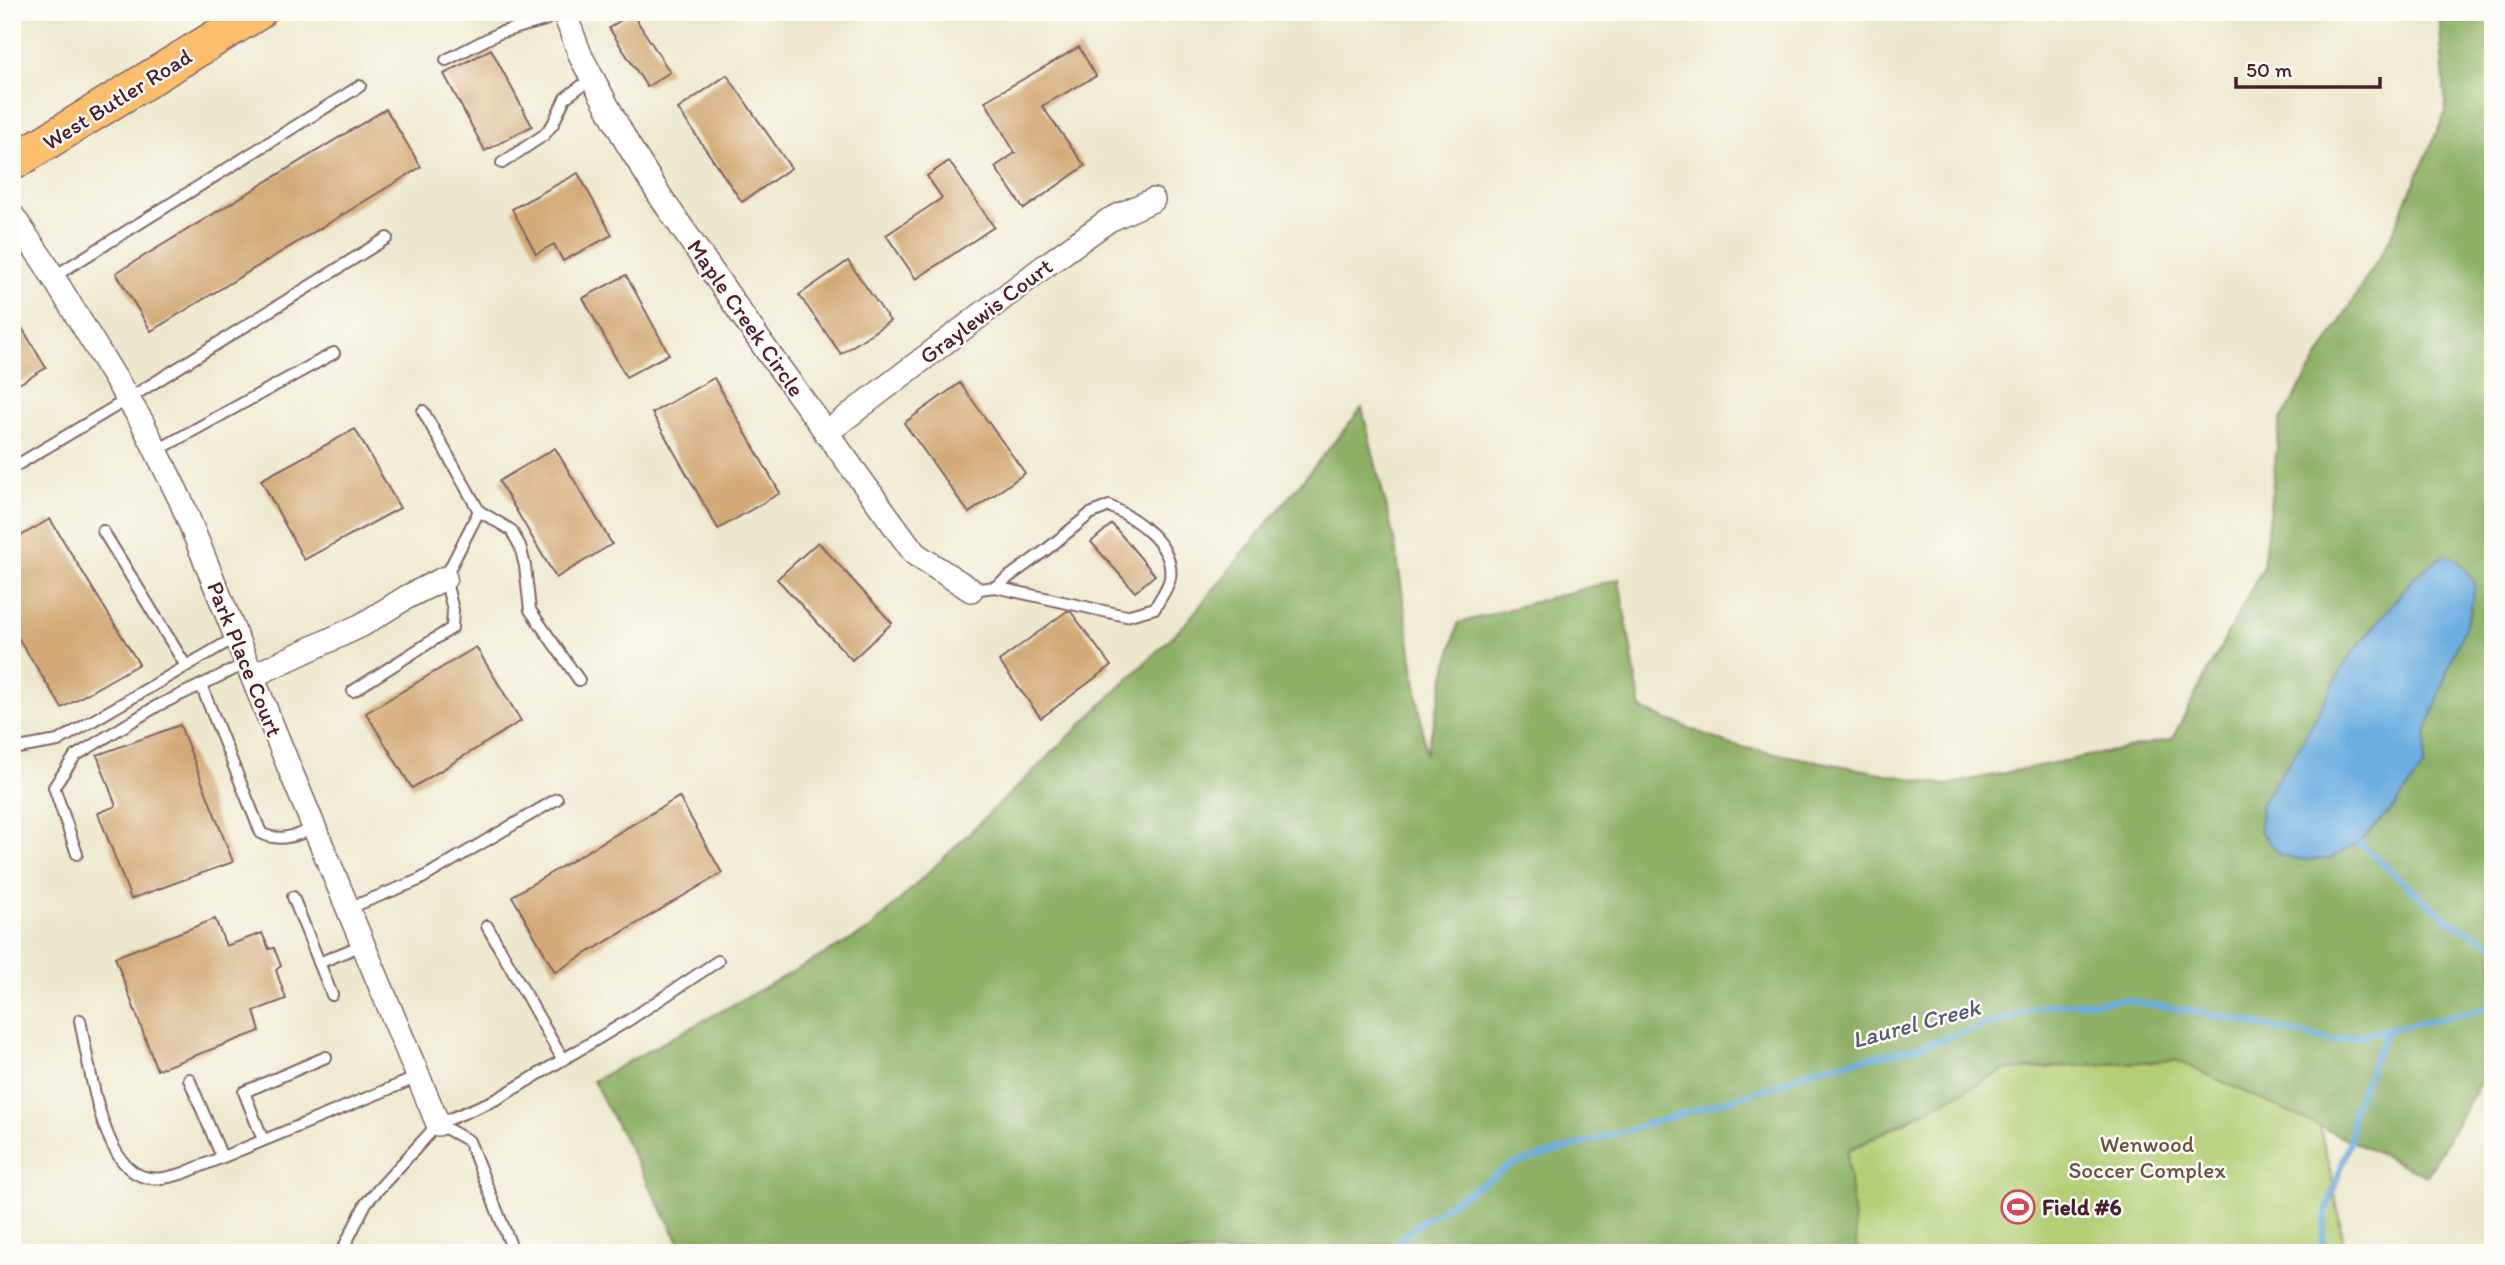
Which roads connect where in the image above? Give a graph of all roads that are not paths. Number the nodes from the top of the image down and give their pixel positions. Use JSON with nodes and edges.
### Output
{"nodes":[{"id":1,"x":258,"y":12,"type":"edge"},
{"id":2,"x":557,"y":12,"type":"edge"},
{"id":3,"x":564,"y":12,"type":"edge"},
{"id":4,"x":446,"y":60,"type":"dead end"},
{"id":5,"x":592,"y":78,"type":"junction"},
{"id":6,"x":360,"y":86,"type":"dead end"},
{"id":7,"x":12,"y":163,"type":"edge"},
{"id":8,"x":502,"y":163,"type":"dead end"},
{"id":9,"x":1153,"y":200,"type":"dead end"},
{"id":10,"x":12,"y":215,"type":"edge"},
{"id":11,"x":387,"y":239,"type":"dead end"},
{"id":12,"x":53,"y":277,"type":"junction"},
{"id":13,"x":334,"y":353,"type":"dead end"},
{"id":14,"x":128,"y":399,"type":"junction"},
{"id":15,"x":423,"y":411,"type":"dead end"},
{"id":16,"x":827,"y":433,"type":"junction"},
{"id":17,"x":156,"y":451,"type":"junction"},
{"id":18,"x":12,"y":468,"type":"edge"},
{"id":19,"x":479,"y":511,"type":"junction"},
{"id":20,"x":103,"y":531,"type":"dead end"},
{"id":21,"x":445,"y":578,"type":"junction"},
{"id":22,"x":995,"y":587,"type":"junction"},
{"id":23,"x":971,"y":590,"type":"joint"},
{"id":24,"x":236,"y":637,"type":"junction"},
{"id":25,"x":186,"y":666,"type":"junction"},
{"id":26,"x":250,"y":669,"type":"junction"},
{"id":27,"x":579,"y":680,"type":"dead end"},
{"id":28,"x":201,"y":685,"type":"junction"},
{"id":29,"x":353,"y":691,"type":"dead end"},
{"id":30,"x":12,"y":749,"type":"edge"},
{"id":31,"x":557,"y":799,"type":"dead end"},
{"id":32,"x":315,"y":829,"type":"junction"},
{"id":33,"x":77,"y":854,"type":"dead end"},
{"id":34,"x":293,"y":897,"type":"dead end"},
{"id":35,"x":349,"y":908,"type":"junction"},
{"id":36,"x":487,"y":926,"type":"dead end"},
{"id":37,"x":364,"y":944,"type":"junction"},
{"id":38,"x":718,"y":961,"type":"dead end"},
{"id":39,"x":319,"y":963,"type":"junction"},
{"id":40,"x":332,"y":995,"type":"dead end"},
{"id":41,"x":80,"y":1020,"type":"dead end"},
{"id":42,"x":326,"y":1057,"type":"dead end"},
{"id":43,"x":563,"y":1060,"type":"junction"},
{"id":44,"x":418,"y":1077,"type":"junction"},
{"id":45,"x":189,"y":1079,"type":"dead end"},
{"id":46,"x":438,"y":1124,"type":"junction"},
{"id":47,"x":263,"y":1140,"type":"junction"},
{"id":48,"x":222,"y":1157,"type":"junction"},
{"id":49,"x":341,"y":1253,"type":"edge"},
{"id":50,"x":514,"y":1253,"type":"edge"}],
"edges":[{"from":1,"to":7,"type":"main road","name":"West Butler Road"},
{"from":2,"to":4,"type":"lane"},
{"from":3,"to":5,"type":"street","name":"Maple Creek Circle"},
{"from":5,"to":8,"type":"lane"},
{"from":5,"to":16,"type":"street","name":"Maple Creek Circle"},
{"from":6,"to":12,"type":"lane"},
{"from":9,"to":16,"type":"street","name":"Graylewis Court"},
{"from":10,"to":12,"type":"street","name":"Park Place Court"},
{"from":11,"to":14,"type":"lane"},
{"from":12,"to":14,"type":"street","name":"Park Place Court"},
{"from":13,"to":17,"type":"lane"},
{"from":14,"to":17,"type":"street","name":"Park Place Court"},
{"from":14,"to":18,"type":"lane"},
{"from":15,"to":19,"type":"lane"},
{"from":16,"to":23,"type":"street","name":"Maple Creek Circle"},
{"from":17,"to":24,"type":"street","name":"Park Place Court"},
{"from":19,"to":21,"type":"lane"},
{"from":19,"to":27,"type":"lane"},
{"from":20,"to":25,"type":"lane"},
{"from":21,"to":26,"type":"street"},
{"from":21,"to":29,"type":"lane"},
{"from":22,"to":22,"type":"lane"},
{"from":22,"to":23,"type":"lane"},
{"from":24,"to":25,"type":"lane"},
{"from":24,"to":26,"type":"street","name":"Park Place Court"},
{"from":25,"to":30,"type":"lane"},
{"from":26,"to":28,"type":"lane"},
{"from":26,"to":32,"type":"street","name":"Park Place Court"},
{"from":28,"to":32,"type":"lane"},
{"from":28,"to":33,"type":"lane"},
{"from":31,"to":35,"type":"lane"},
{"from":32,"to":35,"type":"street","name":"Park Place Court"},
{"from":34,"to":39,"type":"lane"},
{"from":35,"to":37,"type":"street","name":"Park Place Court"},
{"from":36,"to":43,"type":"lane"},
{"from":37,"to":39,"type":"lane"},
{"from":37,"to":44,"type":"street","name":"Park Place Court"},
{"from":38,"to":43,"type":"lane"},
{"from":39,"to":40,"type":"lane"},
{"from":41,"to":48,"type":"lane"},
{"from":42,"to":47,"type":"lane"},
{"from":43,"to":46,"type":"lane"},
{"from":44,"to":46,"type":"street","name":"Park Place Court"},
{"from":44,"to":47,"type":"lane"},
{"from":45,"to":48,"type":"lane"},
{"from":46,"to":49,"type":"lane"},
{"from":46,"to":50,"type":"lane"},
{"from":47,"to":48,"type":"lane"}]}
